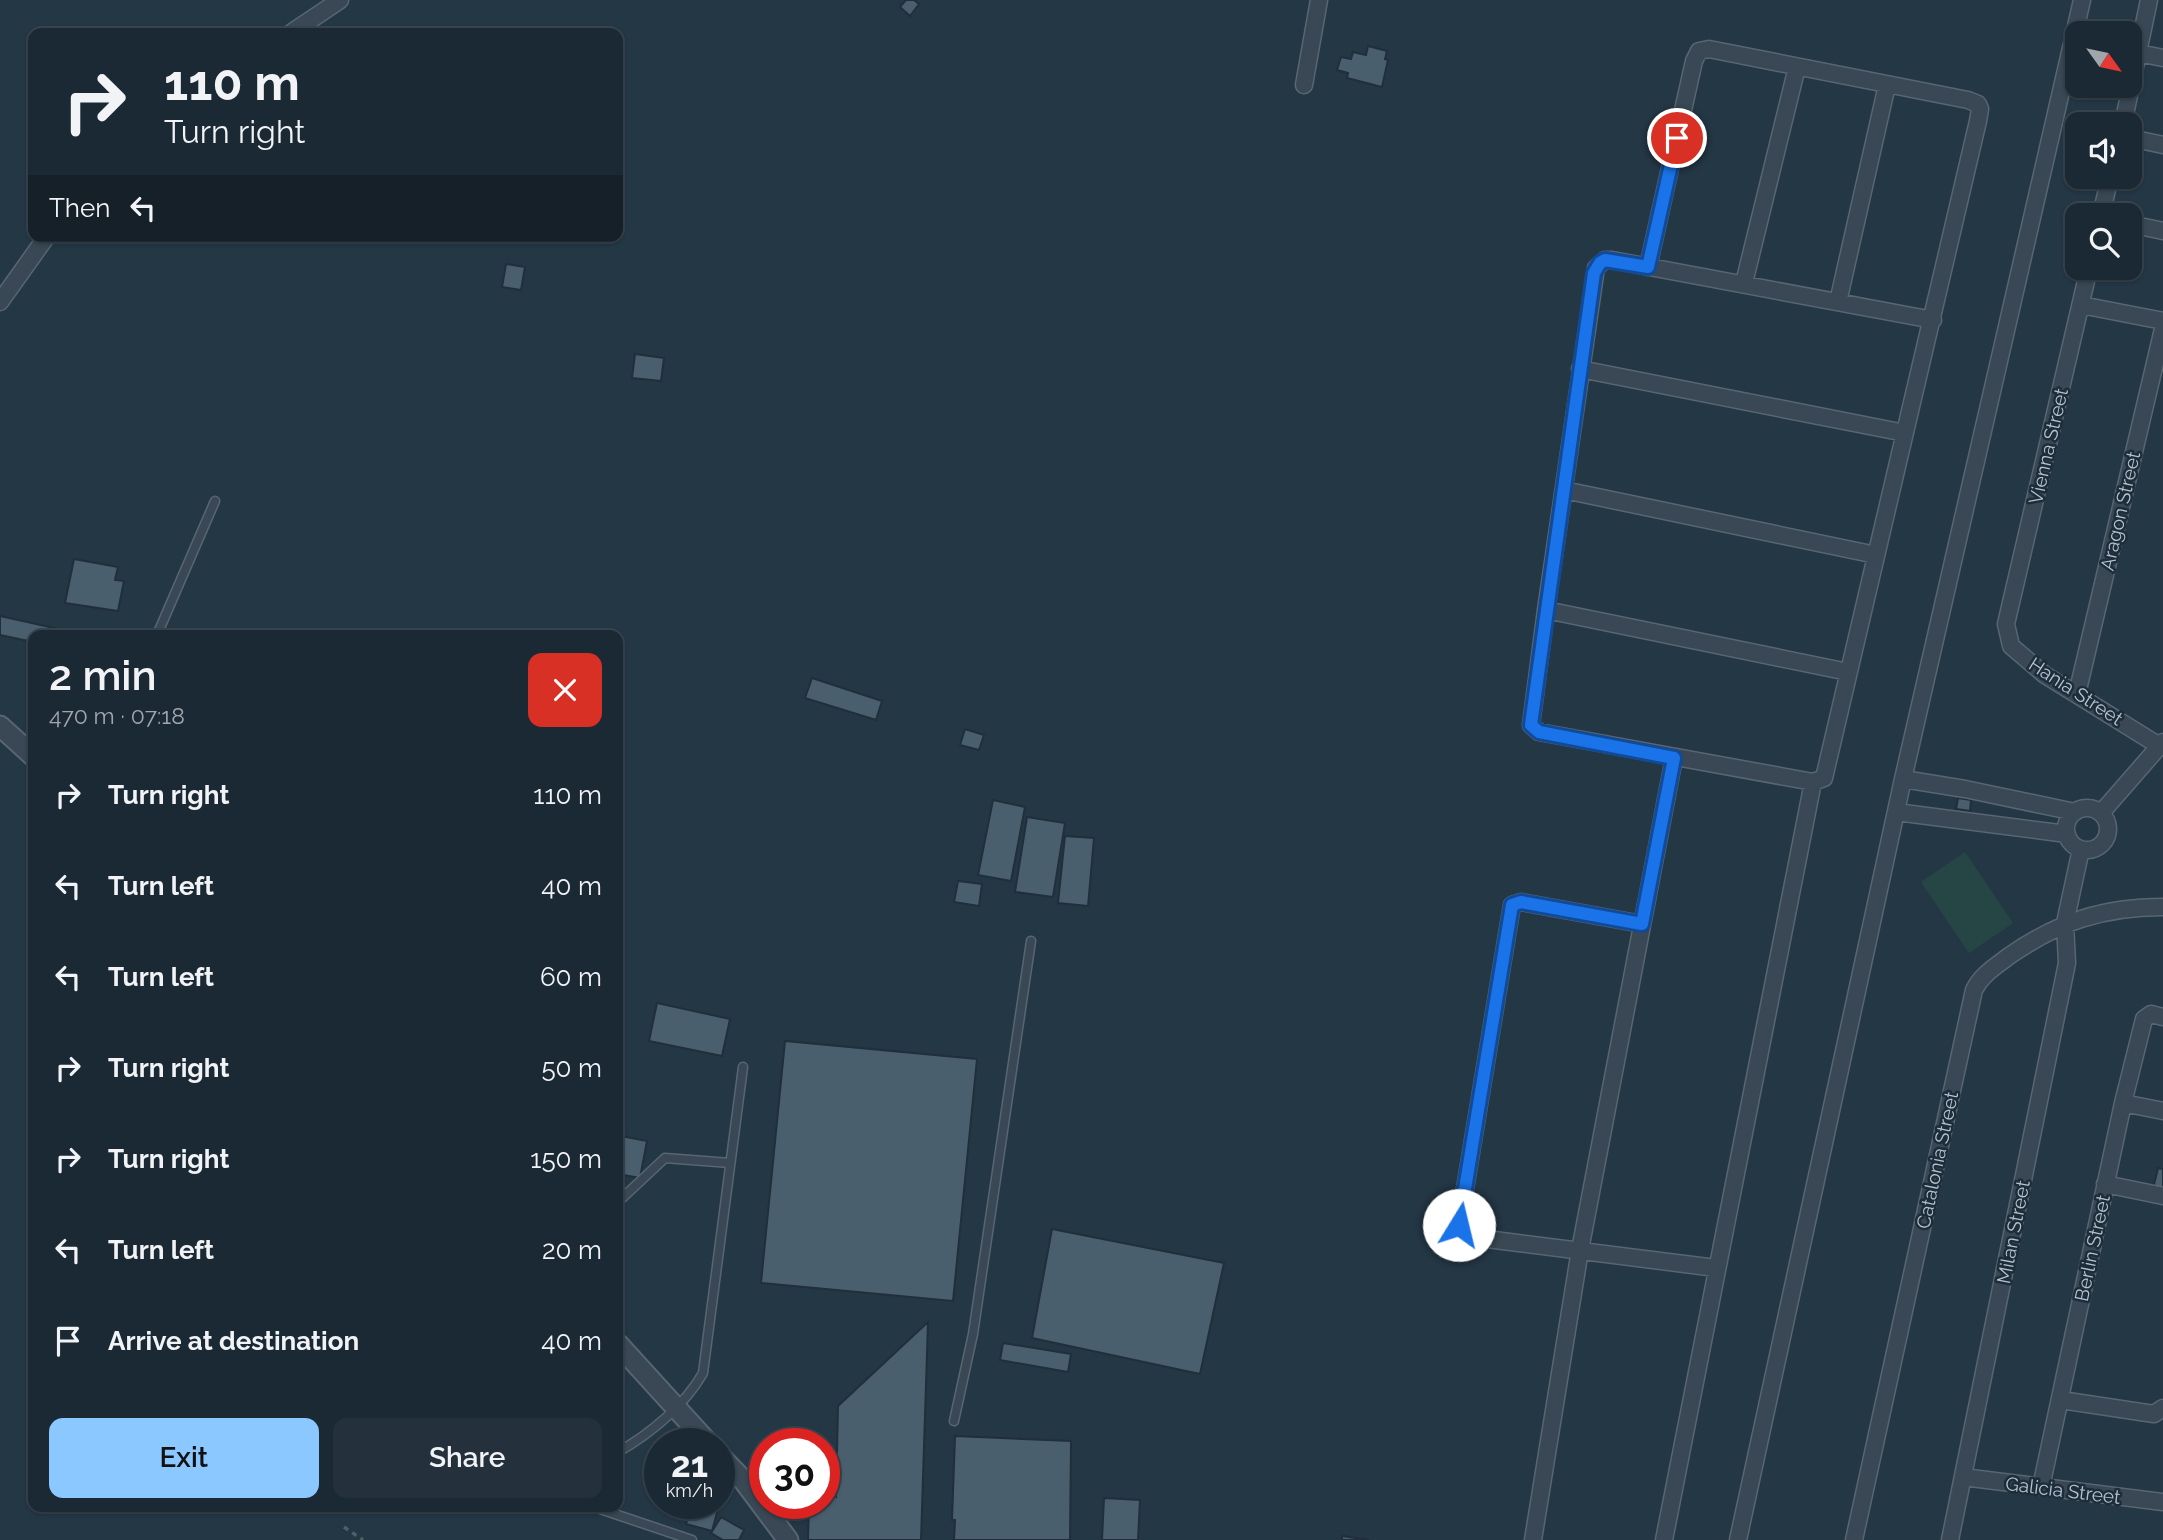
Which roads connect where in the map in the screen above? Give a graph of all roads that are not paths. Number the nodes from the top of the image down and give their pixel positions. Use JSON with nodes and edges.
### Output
{"nodes":[{"id":1,"x":340,"y":0,"type":"edge"},
{"id":2,"x":1319,"y":0,"type":"edge"},
{"id":3,"x":2082,"y":0,"type":"edge"},
{"id":4,"x":2148,"y":0,"type":"edge"},
{"id":5,"x":311,"y":28,"type":"edge"},
{"id":6,"x":2142,"y":29,"type":"edge"},
{"id":7,"x":2142,"y":54,"type":"edge"},
{"id":8,"x":2163,"y":58,"type":"edge"},
{"id":9,"x":1797,"y":66,"type":"junction"},
{"id":10,"x":1304,"y":85,"type":"dead end"},
{"id":11,"x":1887,"y":85,"type":"junction"},
{"id":12,"x":2142,"y":141,"type":"edge"},
{"id":13,"x":2163,"y":145,"type":"edge"},
{"id":14,"x":2142,"y":227,"type":"edge"},
{"id":15,"x":2163,"y":231,"type":"edge"},
{"id":16,"x":43,"y":242,"type":"edge"},
{"id":17,"x":1648,"y":267,"type":"junction"},
{"id":18,"x":2086,"y":280,"type":"edge"},
{"id":19,"x":1744,"y":283,"type":"junction"},
{"id":20,"x":0,"y":302,"type":"edge"},
{"id":21,"x":1838,"y":302,"type":"junction"},
{"id":22,"x":2081,"y":305,"type":"junction"},
{"id":23,"x":1933,"y":320,"type":"junction"},
{"id":24,"x":2163,"y":321,"type":"edge"},
{"id":25,"x":2163,"y":329,"type":"edge"},
{"id":26,"x":1580,"y":369,"type":"junction"},
{"id":27,"x":1905,"y":433,"type":"junction"},
{"id":28,"x":1564,"y":490,"type":"junction"},
{"id":29,"x":215,"y":501,"type":"dead end"},
{"id":30,"x":1875,"y":555,"type":"junction"},
{"id":31,"x":1546,"y":610,"type":"junction"},
{"id":32,"x":2006,"y":624,"type":"joint"},
{"id":33,"x":159,"y":630,"type":"edge"},
{"id":34,"x":1848,"y":672,"type":"junction"},
{"id":35,"x":2077,"y":694,"type":"junction"},
{"id":36,"x":0,"y":726,"type":"edge"},
{"id":37,"x":2162,"y":745,"type":"edge"},
{"id":38,"x":28,"y":751,"type":"edge"},
{"id":39,"x":1674,"y":758,"type":"junction"},
{"id":40,"x":1903,"y":779,"type":"junction"},
{"id":41,"x":1813,"y":782,"type":"junction"},
{"id":42,"x":1987,"y":794,"type":"junction"},
{"id":43,"x":1937,"y":801,"type":"junction"},
{"id":44,"x":1896,"y":812,"type":"junction"},
{"id":45,"x":2075,"y":813,"type":"junction"},
{"id":46,"x":2101,"y":813,"type":"junction"},
{"id":47,"x":1983,"y":822,"type":"junction"},
{"id":48,"x":2067,"y":834,"type":"junction"},
{"id":49,"x":2081,"y":849,"type":"junction"},
{"id":50,"x":2163,"y":907,"type":"edge"},
{"id":51,"x":2065,"y":923,"type":"junction"},
{"id":52,"x":1642,"y":924,"type":"junction"},
{"id":53,"x":1031,"y":941,"type":"dead end"},
{"id":54,"x":2160,"y":1015,"type":"edge"},
{"id":55,"x":743,"y":1067,"type":"dead end"},
{"id":56,"x":2123,"y":1103,"type":"junction"},
{"id":57,"x":2163,"y":1111,"type":"edge"},
{"id":58,"x":730,"y":1163,"type":"junction"},
{"id":59,"x":2105,"y":1184,"type":"junction"},
{"id":60,"x":2163,"y":1196,"type":"edge"},
{"id":61,"x":623,"y":1197,"type":"edge"},
{"id":62,"x":1580,"y":1250,"type":"junction"},
{"id":63,"x":1716,"y":1268,"type":"junction"},
{"id":64,"x":623,"y":1350,"type":"edge"},
{"id":65,"x":2061,"y":1400,"type":"junction"},
{"id":66,"x":675,"y":1408,"type":"junction"},
{"id":67,"x":2163,"y":1408,"type":"edge"},
{"id":68,"x":954,"y":1421,"type":"dead end"},
{"id":69,"x":694,"y":1428,"type":"edge"},
{"id":70,"x":623,"y":1449,"type":"edge"},
{"id":71,"x":735,"y":1472,"type":"edge"},
{"id":72,"x":1964,"y":1476,"type":"junction"},
{"id":73,"x":2041,"y":1487,"type":"junction"},
{"id":74,"x":2163,"y":1502,"type":"edge"},
{"id":75,"x":609,"y":1512,"type":"edge"},
{"id":76,"x":692,"y":1540,"type":"edge"},
{"id":77,"x":788,"y":1540,"type":"edge"},
{"id":78,"x":1532,"y":1540,"type":"edge"},
{"id":79,"x":1664,"y":1540,"type":"edge"},
{"id":80,"x":1738,"y":1540,"type":"edge"},
{"id":81,"x":1854,"y":1540,"type":"edge"},
{"id":82,"x":1950,"y":1540,"type":"edge"}],
"edges":[{"from":1,"to":5,"type":"street"},
{"from":2,"to":10,"type":"street"},
{"from":3,"to":40,"type":"street"},
{"from":4,"to":6,"type":"street"},
{"from":7,"to":8,"type":"street"},
{"from":9,"to":11,"type":"street"},
{"from":9,"to":17,"type":"street"},
{"from":9,"to":19,"type":"street"},
{"from":11,"to":21,"type":"street"},
{"from":11,"to":23,"type":"street"},
{"from":12,"to":13,"type":"street"},
{"from":14,"to":15,"type":"street"},
{"from":16,"to":20,"type":"street"},
{"from":17,"to":19,"type":"street"},
{"from":17,"to":26,"type":"street"},
{"from":18,"to":22,"type":"street","name":"Vienna Street"},
{"from":19,"to":21,"type":"street"},
{"from":21,"to":23,"type":"street"},
{"from":22,"to":24,"type":"street"},
{"from":22,"to":32,"type":"street","name":"Vienna Street"},
{"from":23,"to":27,"type":"street"},
{"from":25,"to":35,"type":"street","name":"Aragon Street"},
{"from":26,"to":27,"type":"street"},
{"from":26,"to":28,"type":"street"},
{"from":27,"to":30,"type":"street"},
{"from":28,"to":30,"type":"street"},
{"from":28,"to":31,"type":"street"},
{"from":29,"to":33,"type":"lane"},
{"from":30,"to":34,"type":"street"},
{"from":31,"to":34,"type":"street"},
{"from":31,"to":39,"type":"street"},
{"from":32,"to":35,"type":"street","name":"Hania Street"},
{"from":34,"to":41,"type":"street"},
{"from":35,"to":37,"type":"street","name":"Hania Street"},
{"from":36,"to":38,"type":"street"},
{"from":37,"to":46,"type":"street"},
{"from":39,"to":41,"type":"street"},
{"from":39,"to":52,"type":"street"},
{"from":40,"to":43,"type":"street"},
{"from":40,"to":44,"type":"street"},
{"from":41,"to":63,"type":"street"},
{"from":42,"to":43,"type":"street"},
{"from":42,"to":45,"type":"street"},
{"from":42,"to":47,"type":"street"},
{"from":43,"to":44,"type":"street"},
{"from":43,"to":47,"type":"street"},
{"from":44,"to":80,"type":"street"},
{"from":45,"to":46,"type":"street"},
{"from":45,"to":48,"type":"street"},
{"from":46,"to":49,"type":"street"},
{"from":47,"to":48,"type":"street"},
{"from":48,"to":49,"type":"street"},
{"from":49,"to":51,"type":"street","name":"Milan Street"},
{"from":50,"to":51,"type":"street","name":"Catalonia Street"},
{"from":51,"to":72,"type":"street","name":"Milan Street"},
{"from":51,"to":81,"type":"street","name":"Catalonia Street"},
{"from":52,"to":62,"type":"street"},
{"from":52,"to":62,"type":"street"},
{"from":53,"to":68,"type":"lane"},
{"from":54,"to":56,"type":"street","name":"Berlin Street"},
{"from":55,"to":58,"type":"lane"},
{"from":56,"to":57,"type":"street"},
{"from":56,"to":59,"type":"street","name":"Berlin Street"},
{"from":58,"to":61,"type":"lane"},
{"from":58,"to":66,"type":"lane"},
{"from":59,"to":60,"type":"street"},
{"from":59,"to":65,"type":"street","name":"Berlin Street"},
{"from":62,"to":63,"type":"street"},
{"from":62,"to":78,"type":"street"},
{"from":63,"to":79,"type":"street"},
{"from":64,"to":66,"type":"street"},
{"from":65,"to":67,"type":"street"},
{"from":65,"to":73,"type":"street","name":"Berlin Street"},
{"from":66,"to":69,"type":"street"},
{"from":66,"to":70,"type":"lane"},
{"from":71,"to":77,"type":"street"},
{"from":72,"to":73,"type":"street","name":"Galicia Street"},
{"from":72,"to":82,"type":"street","name":"Milan Street"},
{"from":73,"to":74,"type":"street","name":"Galicia Street"},
{"from":75,"to":76,"type":"lane"}]}
